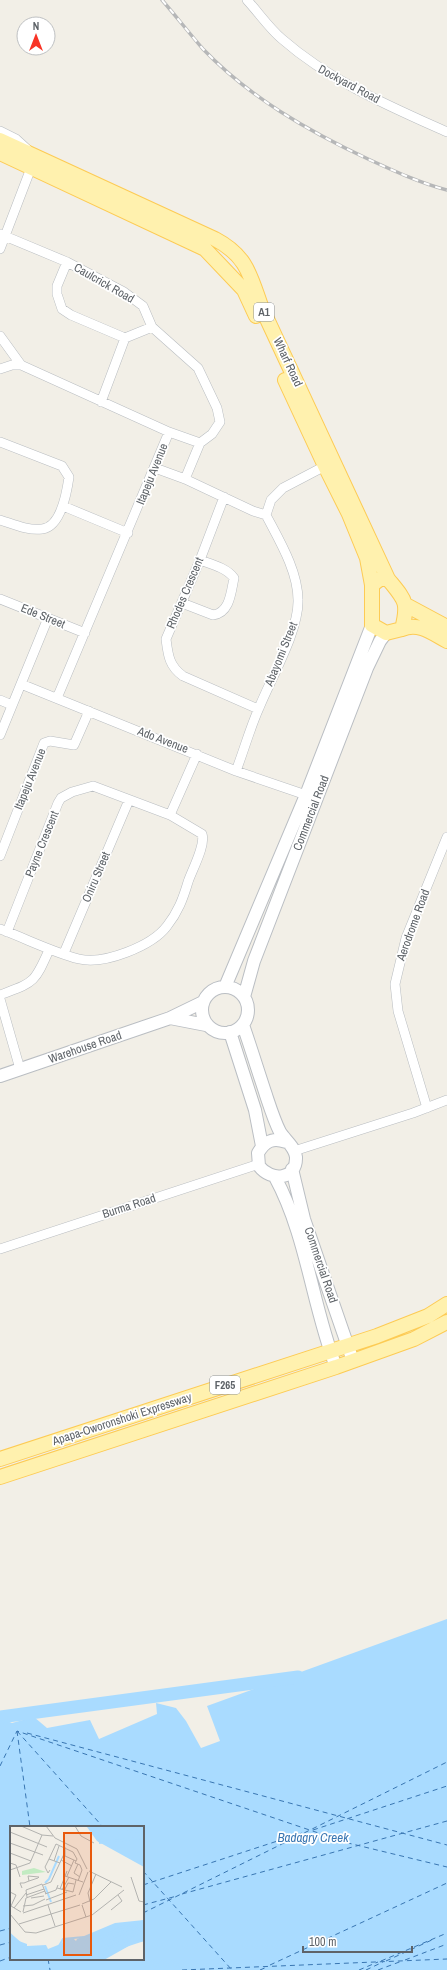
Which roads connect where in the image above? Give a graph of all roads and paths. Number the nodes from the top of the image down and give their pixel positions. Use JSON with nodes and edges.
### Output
{"nodes":[{"id":1,"x":248,"y":0,"type":"edge"},
{"id":2,"x":0,"y":131,"type":"edge"},
{"id":3,"x":447,"y":132,"type":"edge"},
{"id":4,"x":0,"y":140,"type":"edge"},
{"id":5,"x":0,"y":153,"type":"edge"},
{"id":6,"x":30,"y":161,"type":"junction"},
{"id":7,"x":3,"y":236,"type":"edge"},
{"id":8,"x":0,"y":249,"type":"edge"},
{"id":9,"x":67,"y":262,"type":"junction"},
{"id":10,"x":152,"y":327,"type":"junction"},
{"id":11,"x":0,"y":336,"type":"edge"},
{"id":12,"x":125,"y":338,"type":"junction"},
{"id":13,"x":21,"y":365,"type":"junction"},
{"id":14,"x":0,"y":369,"type":"edge"},
{"id":15,"x":101,"y":402,"type":"junction"},
{"id":16,"x":169,"y":432,"type":"junction"},
{"id":17,"x":0,"y":442,"type":"edge"},
{"id":18,"x":200,"y":442,"type":"junction"},
{"id":19,"x":325,"y":466,"type":"junction"},
{"id":20,"x":155,"y":468,"type":"junction"},
{"id":21,"x":185,"y":479,"type":"junction"},
{"id":22,"x":224,"y":497,"type":"junction"},
{"id":23,"x":63,"y":506,"type":"junction"},
{"id":24,"x":266,"y":515,"type":"junction"},
{"id":25,"x":0,"y":520,"type":"edge"},
{"id":26,"x":128,"y":533,"type":"junction"},
{"id":27,"x":200,"y":560,"type":"junction"},
{"id":28,"x":388,"y":579,"type":"junction"},
{"id":29,"x":372,"y":585,"type":"junction"},
{"id":30,"x":0,"y":599,"type":"edge"},
{"id":31,"x":182,"y":603,"type":"junction"},
{"id":32,"x":406,"y":605,"type":"junction"},
{"id":33,"x":48,"y":618,"type":"junction"},
{"id":34,"x":372,"y":625,"type":"junction"},
{"id":35,"x":447,"y":627,"type":"edge"},
{"id":36,"x":402,"y":629,"type":"junction"},
{"id":37,"x":85,"y":633,"type":"junction"},
{"id":38,"x":386,"y":633,"type":"junction"},
{"id":39,"x":447,"y":640,"type":"edge"},
{"id":40,"x":21,"y":684,"type":"junction"},
{"id":41,"x":57,"y":698,"type":"junction"},
{"id":42,"x":0,"y":700,"type":"edge"},
{"id":43,"x":12,"y":705,"type":"junction"},
{"id":44,"x":258,"y":709,"type":"junction"},
{"id":45,"x":89,"y":711,"type":"junction"},
{"id":46,"x":0,"y":735,"type":"edge"},
{"id":47,"x":197,"y":754,"type":"junction"},
{"id":48,"x":236,"y":771,"type":"junction"},
{"id":49,"x":306,"y":795,"type":"junction"},
{"id":50,"x":129,"y":800,"type":"junction"},
{"id":51,"x":170,"y":814,"type":"junction"},
{"id":52,"x":447,"y":837,"type":"edge"},
{"id":53,"x":0,"y":856,"type":"edge"},
{"id":54,"x":3,"y":930,"type":"edge"},
{"id":55,"x":49,"y":950,"type":"junction"},
{"id":56,"x":64,"y":953,"type":"junction"},
{"id":57,"x":225,"y":987,"type":"junction"},
{"id":58,"x":0,"y":995,"type":"edge"},
{"id":59,"x":244,"y":997,"type":"junction"},
{"id":60,"x":0,"y":999,"type":"edge"},
{"id":61,"x":203,"y":1002,"type":"junction"},
{"id":62,"x":170,"y":1018,"type":"junction"},
{"id":63,"x":206,"y":1025,"type":"junction"},
{"id":64,"x":243,"y":1025,"type":"junction"},
{"id":65,"x":230,"y":1032,"type":"junction"},
{"id":66,"x":20,"y":1069,"type":"junction"},
{"id":67,"x":0,"y":1076,"type":"edge"},
{"id":68,"x":447,"y":1100,"type":"edge"},
{"id":69,"x":427,"y":1108,"type":"junction"},
{"id":70,"x":262,"y":1146,"type":"junction"},
{"id":71,"x":290,"y":1146,"type":"junction"},
{"id":72,"x":259,"y":1164,"type":"junction"},
{"id":73,"x":292,"y":1169,"type":"junction"},
{"id":74,"x":275,"y":1177,"type":"junction"},
{"id":75,"x":0,"y":1249,"type":"edge"},
{"id":76,"x":447,"y":1304,"type":"edge"},
{"id":77,"x":447,"y":1322,"type":"edge"},
{"id":78,"x":349,"y":1345,"type":"junction"},
{"id":79,"x":330,"y":1351,"type":"junction"},
{"id":80,"x":353,"y":1360,"type":"junction"},
{"id":81,"x":336,"y":1367,"type":"junction"},
{"id":82,"x":0,"y":1459,"type":"edge"},
{"id":83,"x":0,"y":1477,"type":"edge"}],
"edges":[{"from":1,"to":3,"type":"street","name":"Dockyard Road"},
{"from":2,"to":6,"type":"street"},
{"from":4,"to":6,"type":"main road","name":"Wharf Road","number":"A1"},
{"from":5,"to":6,"type":"main road","name":"Wharf Road","number":"A1"},
{"from":6,"to":7,"type":"street"},
{"from":6,"to":19,"type":"main road","name":"Wharf Road","number":"A1"},
{"from":6,"to":28,"type":"main road","name":"Wharf Road","number":"A1"},
{"from":7,"to":8,"type":"street"},
{"from":7,"to":9,"type":"street","name":"Caulcrick Road"},
{"from":9,"to":10,"type":"street","name":"Caulcrick Road"},
{"from":9,"to":12,"type":"street"},
{"from":10,"to":12,"type":"street"},
{"from":10,"to":18,"type":"street","name":"Caulcrick Road"},
{"from":11,"to":13,"type":"street","name":"Itapeju Avenue"},
{"from":12,"to":15,"type":"street"},
{"from":13,"to":14,"type":"street"},
{"from":13,"to":15,"type":"street","name":"Itapeju Avenue"},
{"from":15,"to":16,"type":"street","name":"Itapeju Avenue"},
{"from":16,"to":18,"type":"street"},
{"from":16,"to":20,"type":"street","name":"Itapeju Avenue"},
{"from":17,"to":23,"type":"street"},
{"from":18,"to":21,"type":"street","name":"Caulcrick Road"},
{"from":19,"to":24,"type":"street"},
{"from":19,"to":29,"type":"main road","name":"Wharf Road","number":"A1"},
{"from":20,"to":21,"type":"street"},
{"from":20,"to":26,"type":"street","name":"Itapeju Avenue"},
{"from":21,"to":22,"type":"street"},
{"from":22,"to":24,"type":"street"},
{"from":22,"to":27,"type":"street","name":"Rhodes Crescent"},
{"from":23,"to":25,"type":"street"},
{"from":23,"to":26,"type":"street"},
{"from":24,"to":44,"type":"street","name":"Abayomi Street"},
{"from":26,"to":37,"type":"street","name":"Itapeju Avenue"},
{"from":27,"to":31,"type":"street","name":"Rhodes Crescent"},
{"from":27,"to":31,"type":"street"},
{"from":28,"to":29,"type":"main road"},
{"from":28,"to":32,"type":"main road","name":"Wharf Road"},
{"from":29,"to":34,"type":"main road","name":"Wharf Road"},
{"from":30,"to":33,"type":"street","name":"Ede Street"},
{"from":31,"to":44,"type":"street","name":"Rhodes Crescent"},
{"from":32,"to":35,"type":"main road"},
{"from":32,"to":36,"type":"main road"},
{"from":33,"to":37,"type":"street","name":"Ede Street"},
{"from":33,"to":40,"type":"street"},
{"from":34,"to":38,"type":"main road"},
{"from":34,"to":49,"type":"main road","name":"Commercial Road"},
{"from":36,"to":38,"type":"main road"},
{"from":36,"to":39,"type":"main road"},
{"from":37,"to":41,"type":"street","name":"Itapeju Avenue"},
{"from":38,"to":59,"type":"main road","name":"Commercial Road"},
{"from":40,"to":41,"type":"street","name":"Ado Avenue"},
{"from":40,"to":43,"type":"street"},
{"from":41,"to":45,"type":"street","name":"Ado Avenue"},
{"from":42,"to":43,"type":"street"},
{"from":43,"to":46,"type":"street"},
{"from":44,"to":48,"type":"street","name":"Abayomi Street"},
{"from":45,"to":47,"type":"street","name":"Ado Avenue"},
{"from":45,"to":53,"type":"street","name":"Itapeju Avenue"},
{"from":47,"to":48,"type":"street","name":"Ado Avenue"},
{"from":47,"to":51,"type":"street"},
{"from":48,"to":49,"type":"street","name":"Ado Avenue"},
{"from":49,"to":57,"type":"main road","name":"Commercial Road"},
{"from":50,"to":51,"type":"street","name":"Payne Crescent"},
{"from":50,"to":54,"type":"street","name":"Payne Crescent"},
{"from":50,"to":56,"type":"street","name":"Oniru Street"},
{"from":51,"to":56,"type":"street","name":"Payne Crescent"},
{"from":52,"to":69,"type":"street","name":"Aerodrome Road"},
{"from":54,"to":55,"type":"street"},
{"from":55,"to":56,"type":"street"},
{"from":55,"to":58,"type":"street"},
{"from":57,"to":59,"type":"main road"},
{"from":57,"to":61,"type":"main road"},
{"from":59,"to":64,"type":"main road"},
{"from":60,"to":66,"type":"street"},
{"from":61,"to":62,"type":"main road","name":"Warehouse Road"},
{"from":61,"to":63,"type":"main road"},
{"from":62,"to":63,"type":"main road","name":"Warehouse Road"},
{"from":62,"to":66,"type":"main road","name":"Warehouse Road"},
{"from":63,"to":65,"type":"main road"},
{"from":64,"to":65,"type":"main road"},
{"from":64,"to":71,"type":"main road"},
{"from":65,"to":70,"type":"main road"},
{"from":66,"to":67,"type":"main road","name":"Warehouse Road"},
{"from":68,"to":69,"type":"street"},
{"from":69,"to":71,"type":"street"},
{"from":70,"to":71,"type":"main road"},
{"from":70,"to":72,"type":"main road"},
{"from":71,"to":73,"type":"main road"},
{"from":72,"to":74,"type":"main road"},
{"from":72,"to":75,"type":"street","name":"Burma Road"},
{"from":73,"to":74,"type":"main road"},
{"from":73,"to":78,"type":"main road","name":"Commercial Road"},
{"from":74,"to":79,"type":"main road","name":"Commercial Road"},
{"from":76,"to":78,"type":"main road","name":"Apapa-Oworonshoki Expressway","number":"F265"},
{"from":77,"to":80,"type":"main road","name":"Apapa-Oworonshoki Expressway","number":"F265"},
{"from":78,"to":79,"type":"main road","name":"Apapa-Oworonshoki Expressway","number":"F265"},
{"from":78,"to":80,"type":"main road","name":"Commercial Road"},
{"from":79,"to":81,"type":"main road","name":"Commercial Road"},
{"from":79,"to":82,"type":"main road","name":"Apapa-Oworonshoki Expressway","number":"F265"},
{"from":80,"to":81,"type":"main road","name":"Apapa-Oworonshoki Expressway","number":"F265"},
{"from":81,"to":83,"type":"main road","name":"Apapa-Oworonshoki Expressway","number":"F265"}]}
